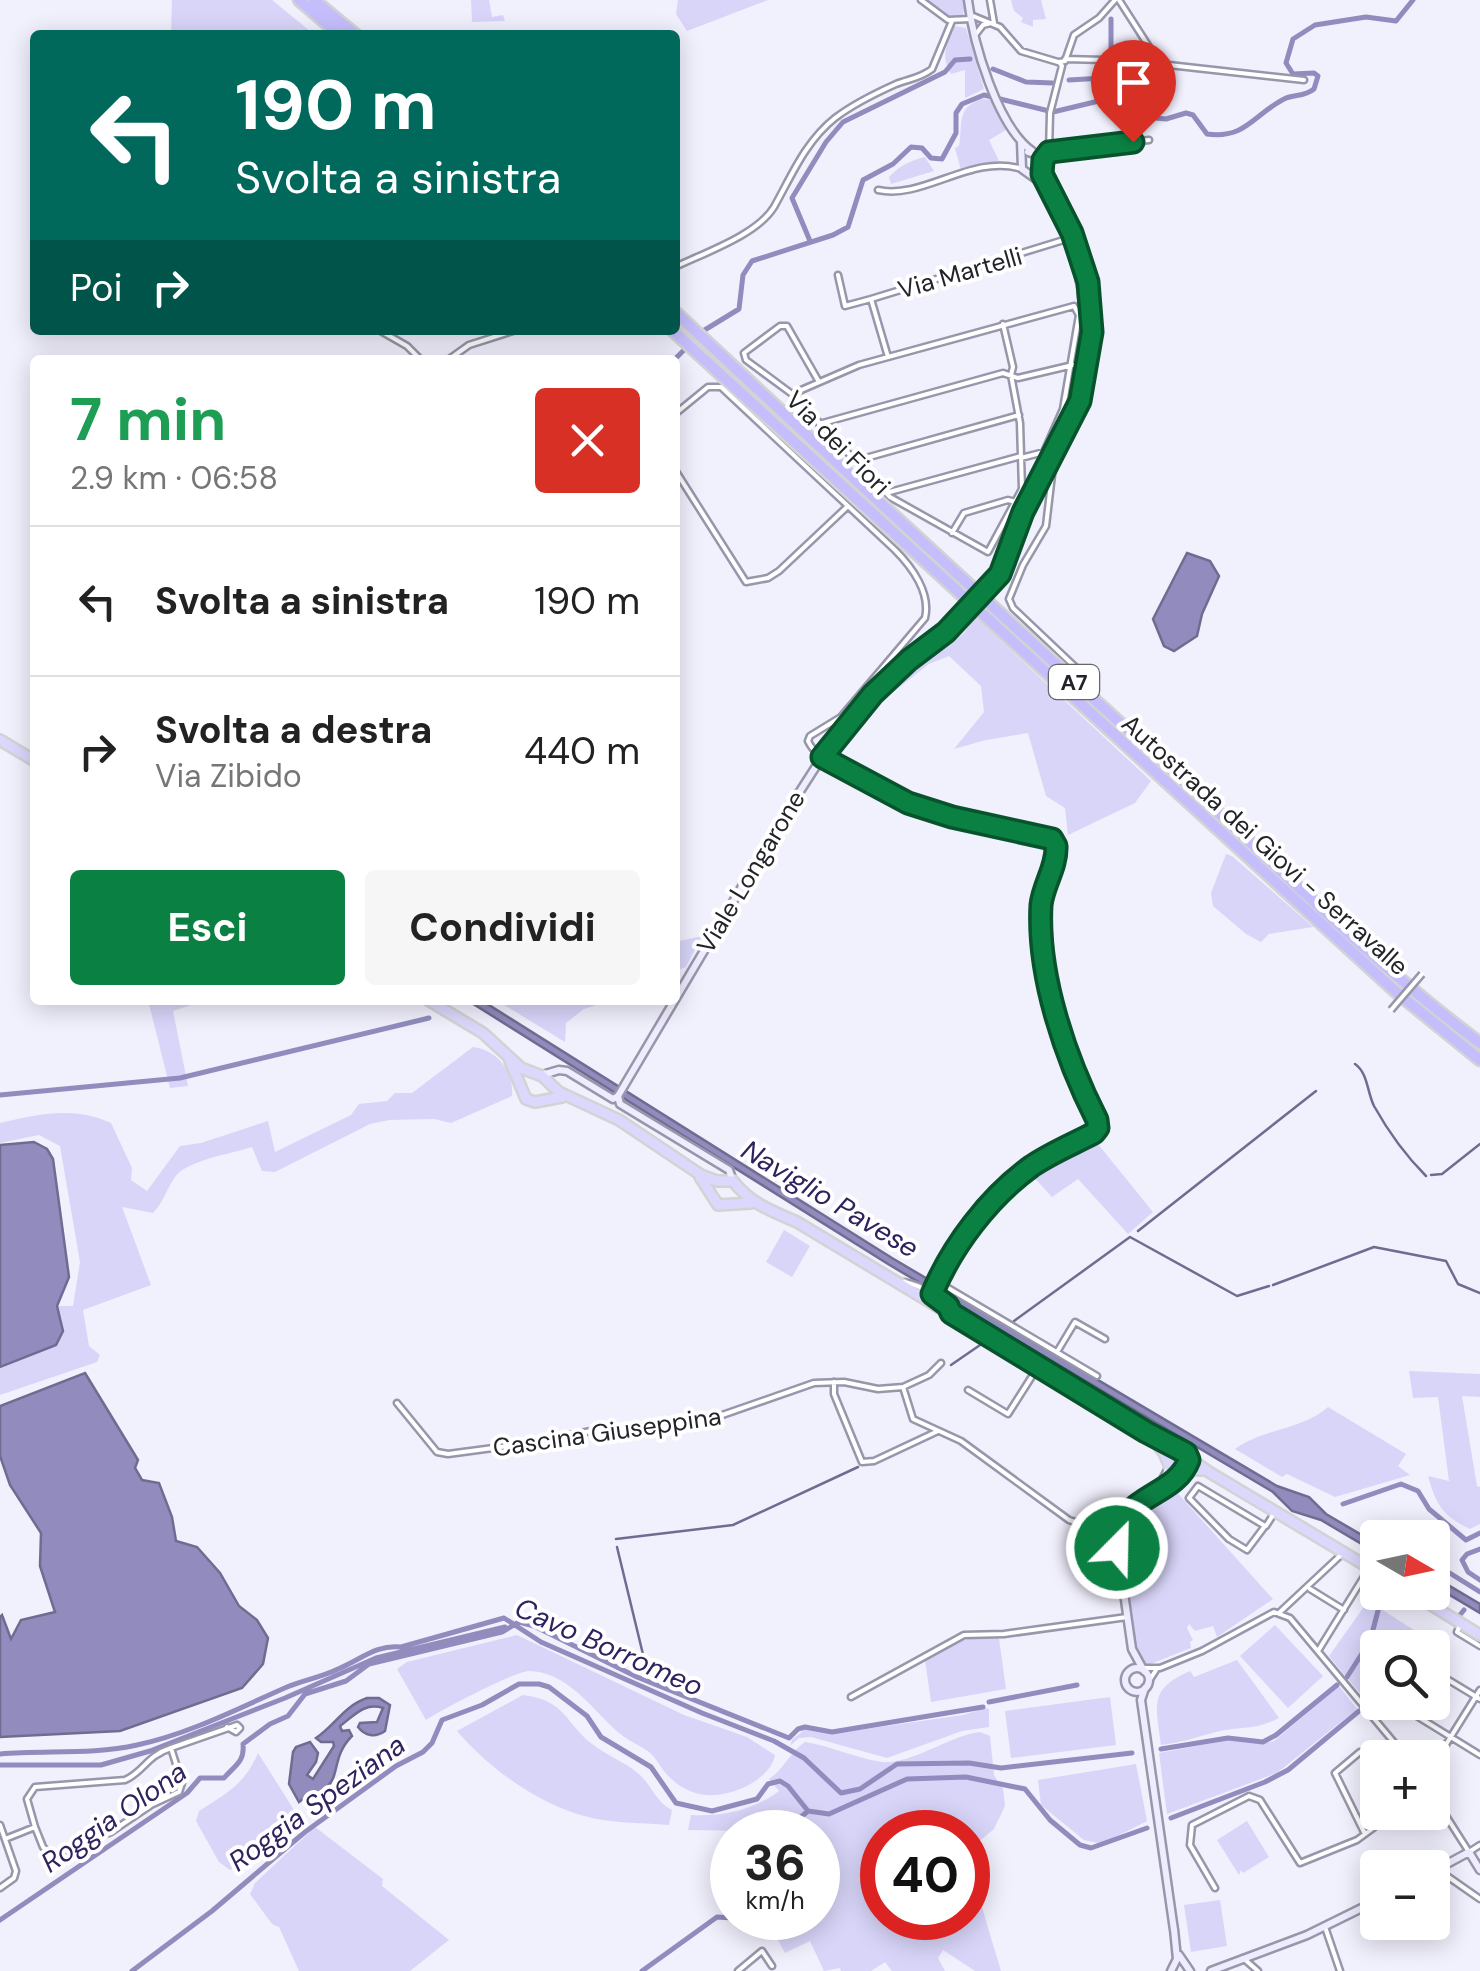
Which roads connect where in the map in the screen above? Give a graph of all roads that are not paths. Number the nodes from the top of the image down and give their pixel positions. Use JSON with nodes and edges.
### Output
{"nodes":[{"id":1,"x":299,"y":0,"type":"edge"},
{"id":2,"x":314,"y":0,"type":"edge"},
{"id":3,"x":921,"y":0,"type":"edge"},
{"id":4,"x":968,"y":0,"type":"edge"},
{"id":5,"x":990,"y":0,"type":"edge"},
{"id":6,"x":1117,"y":0,"type":"edge"},
{"id":7,"x":970,"y":14,"type":"junction"},
{"id":8,"x":952,"y":21,"type":"junction"},
{"id":9,"x":992,"y":23,"type":"junction"},
{"id":10,"x":334,"y":30,"type":"edge"},
{"id":11,"x":350,"y":30,"type":"edge"},
{"id":12,"x":975,"y":42,"type":"junction"},
{"id":13,"x":1104,"y":60,"type":"dead end"},
{"id":14,"x":1062,"y":62,"type":"junction"},
{"id":15,"x":1304,"y":80,"type":"dead end"},
{"id":16,"x":1149,"y":140,"type":"dead end"},
{"id":17,"x":1021,"y":141,"type":"junction"},
{"id":18,"x":1034,"y":152,"type":"junction"},
{"id":19,"x":1049,"y":152,"type":"junction"},
{"id":20,"x":1043,"y":160,"type":"junction"},
{"id":21,"x":1021,"y":162,"type":"junction"},
{"id":22,"x":1038,"y":172,"type":"junction"},
{"id":23,"x":878,"y":190,"type":"dead end"},
{"id":24,"x":1072,"y":241,"type":"junction"},
{"id":25,"x":680,"y":264,"type":"edge"},
{"id":26,"x":838,"y":275,"type":"dead end"},
{"id":27,"x":871,"y":299,"type":"junction"},
{"id":28,"x":680,"y":317,"type":"edge"},
{"id":29,"x":1003,"y":324,"type":"junction"},
{"id":30,"x":388,"y":335,"type":"edge"},
{"id":31,"x":501,"y":335,"type":"edge"},
{"id":32,"x":677,"y":335,"type":"edge"},
{"id":33,"x":416,"y":355,"type":"edge"},
{"id":34,"x":455,"y":355,"type":"edge"},
{"id":35,"x":888,"y":357,"type":"junction"},
{"id":36,"x":1072,"y":364,"type":"junction"},
{"id":37,"x":1085,"y":367,"type":"junction"},
{"id":38,"x":1011,"y":375,"type":"junction"},
{"id":39,"x":819,"y":382,"type":"junction"},
{"id":40,"x":792,"y":394,"type":"junction"},
{"id":41,"x":680,"y":410,"type":"edge"},
{"id":42,"x":1019,"y":416,"type":"junction"},
{"id":43,"x":819,"y":424,"type":"junction"},
{"id":44,"x":1052,"y":454,"type":"junction"},
{"id":45,"x":1021,"y":457,"type":"junction"},
{"id":46,"x":853,"y":462,"type":"junction"},
{"id":47,"x":680,"y":478,"type":"edge"},
{"id":48,"x":886,"y":494,"type":"junction"},
{"id":49,"x":1016,"y":502,"type":"junction"},
{"id":50,"x":848,"y":506,"type":"junction"},
{"id":51,"x":952,"y":533,"type":"junction"},
{"id":52,"x":1089,"y":680,"type":"dead end"},
{"id":53,"x":0,"y":740,"type":"edge"},
{"id":54,"x":822,"y":757,"type":"junction"},
{"id":55,"x":30,"y":758,"type":"edge"},
{"id":56,"x":1422,"y":974,"type":"dead end"},
{"id":57,"x":680,"y":993,"type":"edge"},
{"id":58,"x":436,"y":1005,"type":"edge"},
{"id":59,"x":673,"y":1005,"type":"edge"},
{"id":60,"x":1391,"y":1010,"type":"dead end"},
{"id":61,"x":1480,"y":1043,"type":"edge"},
{"id":62,"x":506,"y":1054,"type":"junction"},
{"id":63,"x":1480,"y":1060,"type":"edge"},
{"id":64,"x":541,"y":1077,"type":"junction"},
{"id":65,"x":520,"y":1090,"type":"junction"},
{"id":66,"x":618,"y":1096,"type":"junction"},
{"id":67,"x":541,"y":1100,"type":"junction"},
{"id":68,"x":576,"y":1100,"type":"junction"},
{"id":69,"x":733,"y":1181,"type":"junction"},
{"id":70,"x":714,"y":1186,"type":"junction"},
{"id":71,"x":739,"y":1191,"type":"junction"},
{"id":72,"x":735,"y":1203,"type":"junction"},
{"id":73,"x":756,"y":1204,"type":"junction"},
{"id":74,"x":899,"y":1282,"type":"junction"},
{"id":75,"x":938,"y":1282,"type":"junction"},
{"id":76,"x":932,"y":1292,"type":"junction"},
{"id":77,"x":951,"y":1313,"type":"junction"},
{"id":78,"x":1105,"y":1340,"type":"dead end"},
{"id":79,"x":1057,"y":1352,"type":"junction"},
{"id":80,"x":941,"y":1363,"type":"dead end"},
{"id":81,"x":1038,"y":1366,"type":"junction"},
{"id":82,"x":1097,"y":1376,"type":"dead end"},
{"id":83,"x":834,"y":1382,"type":"junction"},
{"id":84,"x":903,"y":1387,"type":"junction"},
{"id":85,"x":968,"y":1390,"type":"dead end"},
{"id":86,"x":397,"y":1403,"type":"dead end"},
{"id":87,"x":938,"y":1431,"type":"junction"},
{"id":88,"x":1146,"y":1432,"type":"junction"},
{"id":89,"x":1175,"y":1448,"type":"junction"},
{"id":90,"x":1167,"y":1462,"type":"junction"},
{"id":91,"x":1185,"y":1466,"type":"junction"},
{"id":92,"x":1276,"y":1511,"type":"junction"},
{"id":93,"x":1108,"y":1517,"type":"junction"},
{"id":94,"x":1069,"y":1520,"type":"junction"},
{"id":95,"x":1265,"y":1526,"type":"junction"},
{"id":96,"x":1120,"y":1529,"type":"junction"},
{"id":97,"x":1106,"y":1533,"type":"junction"},
{"id":98,"x":1117,"y":1548,"type":"junction"},
{"id":99,"x":1344,"y":1553,"type":"junction"},
{"id":100,"x":1360,"y":1562,"type":"edge"},
{"id":101,"x":1308,"y":1588,"type":"junction"},
{"id":102,"x":1360,"y":1589,"type":"edge"},
{"id":103,"x":1344,"y":1610,"type":"junction"},
{"id":104,"x":1440,"y":1610,"type":"edge"},
{"id":105,"x":1277,"y":1612,"type":"junction"},
{"id":106,"x":1127,"y":1617,"type":"junction"},
{"id":107,"x":1461,"y":1623,"type":"junction"},
{"id":108,"x":1480,"y":1635,"type":"edge"},
{"id":109,"x":1480,"y":1646,"type":"edge"},
{"id":110,"x":1132,"y":1649,"type":"junction"},
{"id":111,"x":1318,"y":1651,"type":"junction"},
{"id":112,"x":1160,"y":1668,"type":"junction"},
{"id":113,"x":1141,"y":1669,"type":"junction"},
{"id":114,"x":1126,"y":1675,"type":"junction"},
{"id":115,"x":1450,"y":1681,"type":"edge"},
{"id":116,"x":1146,"y":1686,"type":"junction"},
{"id":117,"x":1480,"y":1690,"type":"edge"},
{"id":118,"x":1134,"y":1691,"type":"junction"},
{"id":119,"x":851,"y":1698,"type":"dead end"},
{"id":120,"x":1478,"y":1698,"type":"edge"},
{"id":121,"x":1141,"y":1700,"type":"junction"},
{"id":122,"x":1360,"y":1701,"type":"edge"},
{"id":123,"x":1376,"y":1720,"type":"edge"},
{"id":124,"x":1423,"y":1720,"type":"edge"},
{"id":125,"x":227,"y":1727,"type":"dead end"},
{"id":126,"x":1451,"y":1737,"type":"junction"},
{"id":127,"x":1392,"y":1740,"type":"edge"},
{"id":128,"x":1449,"y":1740,"type":"edge"},
{"id":129,"x":171,"y":1748,"type":"junction"},
{"id":130,"x":1360,"y":1752,"type":"dead end"},
{"id":131,"x":1480,"y":1755,"type":"edge"},
{"id":132,"x":1450,"y":1822,"type":"edge"},
{"id":133,"x":1360,"y":1824,"type":"edge"},
{"id":134,"x":0,"y":1826,"type":"edge"},
{"id":135,"x":36,"y":1827,"type":"junction"},
{"id":136,"x":1363,"y":1830,"type":"edge"},
{"id":137,"x":1370,"y":1830,"type":"edge"},
{"id":138,"x":1365,"y":1834,"type":"junction"},
{"id":139,"x":5,"y":1839,"type":"junction"},
{"id":140,"x":1480,"y":1845,"type":"edge"},
{"id":141,"x":1469,"y":1852,"type":"junction"},
{"id":142,"x":1450,"y":1862,"type":"edge"},
{"id":143,"x":1480,"y":1870,"type":"edge"},
{"id":144,"x":1450,"y":1880,"type":"edge"},
{"id":145,"x":0,"y":1888,"type":"edge"},
{"id":146,"x":1215,"y":1888,"type":"dead end"},
{"id":147,"x":1480,"y":1899,"type":"edge"},
{"id":148,"x":1360,"y":1909,"type":"edge"},
{"id":149,"x":1325,"y":1927,"type":"junction"},
{"id":150,"x":1176,"y":1950,"type":"junction"},
{"id":151,"x":1244,"y":1958,"type":"junction"},
{"id":152,"x":772,"y":1966,"type":"dead end"},
{"id":153,"x":738,"y":1971,"type":"edge"},
{"id":154,"x":1171,"y":1971,"type":"edge"},
{"id":155,"x":1190,"y":1971,"type":"edge"},
{"id":156,"x":1211,"y":1971,"type":"edge"},
{"id":157,"x":1258,"y":1971,"type":"edge"},
{"id":158,"x":1340,"y":1971,"type":"edge"}],
"edges":[{"from":1,"to":10,"type":"highway"},
{"from":2,"to":11,"type":"highway"},
{"from":3,"to":8,"type":"street"},
{"from":4,"to":7,"type":"main road"},
{"from":5,"to":9,"type":"street"},
{"from":6,"to":14,"type":"street"},
{"from":6,"to":15,"type":"street"},
{"from":7,"to":8,"type":"street"},
{"from":7,"to":9,"type":"street"},
{"from":7,"to":12,"type":"main road"},
{"from":8,"to":25,"type":"street"},
{"from":9,"to":12,"type":"street"},
{"from":9,"to":14,"type":"street"},
{"from":12,"to":17,"type":"main road"},
{"from":13,"to":14,"type":"street"},
{"from":14,"to":19,"type":"street"},
{"from":16,"to":19,"type":"street"},
{"from":17,"to":18,"type":"main road"},
{"from":17,"to":21,"type":"main road"},
{"from":18,"to":19,"type":"street"},
{"from":18,"to":20,"type":"main road"},
{"from":18,"to":21,"type":"main road"},
{"from":19,"to":20,"type":"street"},
{"from":20,"to":22,"type":"main road"},
{"from":21,"to":22,"type":"main road"},
{"from":21,"to":23,"type":"street"},
{"from":22,"to":24,"type":"main road","name":"Viale Longarone"},
{"from":24,"to":27,"type":"street","name":"Via Martelli"},
{"from":24,"to":37,"type":"main road","name":"Viale Longarone"},
{"from":26,"to":27,"type":"street"},
{"from":27,"to":35,"type":"street","name":"Via Martelli"},
{"from":28,"to":61,"type":"highway","name":"Autostrada dei Giovi - Serravalle","number":"A7"},
{"from":29,"to":35,"type":"street"},
{"from":29,"to":36,"type":"street"},
{"from":29,"to":38,"type":"street"},
{"from":30,"to":33,"type":"street"},
{"from":31,"to":34,"type":"street"},
{"from":32,"to":63,"type":"highway","name":"Autostrada dei Giovi - Serravalle","number":"A7"},
{"from":35,"to":39,"type":"street"},
{"from":36,"to":37,"type":"street"},
{"from":36,"to":38,"type":"street"},
{"from":36,"to":45,"type":"street"},
{"from":37,"to":44,"type":"main road","name":"Viale Longarone"},
{"from":38,"to":42,"type":"street"},
{"from":38,"to":43,"type":"street"},
{"from":39,"to":40,"type":"street"},
{"from":39,"to":40,"type":"street","name":"Via dei Fiori"},
{"from":40,"to":43,"type":"street","name":"Via dei Fiori"},
{"from":41,"to":50,"type":"street"},
{"from":42,"to":45,"type":"street"},
{"from":42,"to":46,"type":"street"},
{"from":43,"to":46,"type":"street","name":"Via dei Fiori"},
{"from":44,"to":52,"type":"street"},
{"from":44,"to":54,"type":"main road","name":"Viale Longarone","bridge":true},
{"from":45,"to":48,"type":"street"},
{"from":45,"to":49,"type":"street"},
{"from":46,"to":48,"type":"street","name":"Via dei Fiori"},
{"from":47,"to":50,"type":"street"},
{"from":48,"to":51,"type":"street","name":"Via dei Fiori"},
{"from":49,"to":51,"type":"street"},
{"from":49,"to":51,"type":"street","name":"Via dei Fiori"},
{"from":50,"to":54,"type":"street"},
{"from":53,"to":55,"type":"main road"},
{"from":54,"to":57,"type":"main road","name":"Viale Longarone"},
{"from":54,"to":75,"type":"street"},
{"from":56,"to":60,"type":"street","bridge":true},
{"from":58,"to":62,"type":"main road"},
{"from":59,"to":66,"type":"main road","name":"Viale Longarone"},
{"from":62,"to":64,"type":"main road"},
{"from":62,"to":65,"type":"main road"},
{"from":64,"to":65,"type":"main road"},
{"from":64,"to":66,"type":"main road"},
{"from":64,"to":67,"type":"main road"},
{"from":64,"to":68,"type":"main road"},
{"from":65,"to":67,"type":"main road"},
{"from":66,"to":69,"type":"main road"},
{"from":67,"to":68,"type":"main road"},
{"from":68,"to":70,"type":"main road"},
{"from":69,"to":70,"type":"main road"},
{"from":69,"to":71,"type":"main road"},
{"from":70,"to":72,"type":"main road"},
{"from":71,"to":72,"type":"main road"},
{"from":71,"to":73,"type":"main road"},
{"from":72,"to":73,"type":"main road"},
{"from":73,"to":74,"type":"main road"},
{"from":74,"to":76,"type":"street"},
{"from":74,"to":77,"type":"main road"},
{"from":75,"to":76,"type":"street"},
{"from":75,"to":79,"type":"street"},
{"from":76,"to":77,"type":"street"},
{"from":77,"to":81,"type":"main road"},
{"from":78,"to":79,"type":"street"},
{"from":79,"to":82,"type":"street"},
{"from":80,"to":84,"type":"street"},
{"from":81,"to":85,"type":"street"},
{"from":81,"to":88,"type":"main road"},
{"from":83,"to":84,"type":"street"},
{"from":83,"to":86,"type":"street","name":"Cascina Giuseppina"},
{"from":83,"to":87,"type":"street"},
{"from":84,"to":87,"type":"street"},
{"from":87,"to":94,"type":"street"},
{"from":88,"to":89,"type":"main road"},
{"from":88,"to":90,"type":"main road"},
{"from":89,"to":90,"type":"main road"},
{"from":89,"to":91,"type":"main road"},
{"from":90,"to":91,"type":"main road"},
{"from":90,"to":93,"type":"main road"},
{"from":91,"to":92,"type":"main road"},
{"from":91,"to":96,"type":"main road"},
{"from":92,"to":95,"type":"street"},
{"from":92,"to":99,"type":"main road"},
{"from":93,"to":94,"type":"street"},
{"from":93,"to":96,"type":"main road"},
{"from":93,"to":97,"type":"main road"},
{"from":94,"to":97,"type":"street"},
{"from":95,"to":95,"type":"street"},
{"from":96,"to":97,"type":"main road"},
{"from":96,"to":98,"type":"main road"},
{"from":97,"to":98,"type":"main road"},
{"from":98,"to":106,"type":"main road"},
{"from":99,"to":100,"type":"main road"},
{"from":99,"to":101,"type":"street"},
{"from":101,"to":103,"type":"street"},
{"from":101,"to":105,"type":"street"},
{"from":102,"to":103,"type":"street"},
{"from":103,"to":111,"type":"street"},
{"from":104,"to":107,"type":"main road"},
{"from":105,"to":111,"type":"street"},
{"from":105,"to":112,"type":"street"},
{"from":106,"to":110,"type":"main road"},
{"from":106,"to":119,"type":"street"},
{"from":107,"to":108,"type":"main road"},
{"from":107,"to":109,"type":"street"},
{"from":110,"to":113,"type":"main road"},
{"from":110,"to":114,"type":"main road"},
{"from":111,"to":122,"type":"street"},
{"from":112,"to":113,"type":"street"},
{"from":112,"to":116,"type":"street"},
{"from":113,"to":114,"type":"main road"},
{"from":113,"to":116,"type":"main road"},
{"from":114,"to":118,"type":"main road"},
{"from":115,"to":120,"type":"street"},
{"from":116,"to":118,"type":"main road"},
{"from":116,"to":121,"type":"main road"},
{"from":117,"to":120,"type":"street"},
{"from":118,"to":121,"type":"main road"},
{"from":120,"to":126,"type":"street"},
{"from":121,"to":150,"type":"main road"},
{"from":123,"to":127,"type":"street"},
{"from":124,"to":126,"type":"street"},
{"from":125,"to":129,"type":"street"},
{"from":126,"to":128,"type":"street"},
{"from":126,"to":131,"type":"street"},
{"from":129,"to":135,"type":"street"},
{"from":129,"to":135,"type":"street"},
{"from":130,"to":133,"type":"street"},
{"from":132,"to":141,"type":"street"},
{"from":134,"to":139,"type":"street"},
{"from":135,"to":139,"type":"street"},
{"from":136,"to":138,"type":"street"},
{"from":137,"to":138,"type":"street"},
{"from":138,"to":146,"type":"street"},
{"from":139,"to":145,"type":"street"},
{"from":140,"to":141,"type":"street"},
{"from":141,"to":142,"type":"main road"},
{"from":141,"to":143,"type":"main road"},
{"from":144,"to":147,"type":"street"},
{"from":148,"to":149,"type":"main road"},
{"from":149,"to":151,"type":"main road"},
{"from":149,"to":158,"type":"street"},
{"from":150,"to":154,"type":"main road"},
{"from":150,"to":155,"type":"main road"},
{"from":151,"to":156,"type":"main road"},
{"from":151,"to":157,"type":"street"},
{"from":152,"to":153,"type":"street"},
{"from":154,"to":155,"type":"main road"}]}
